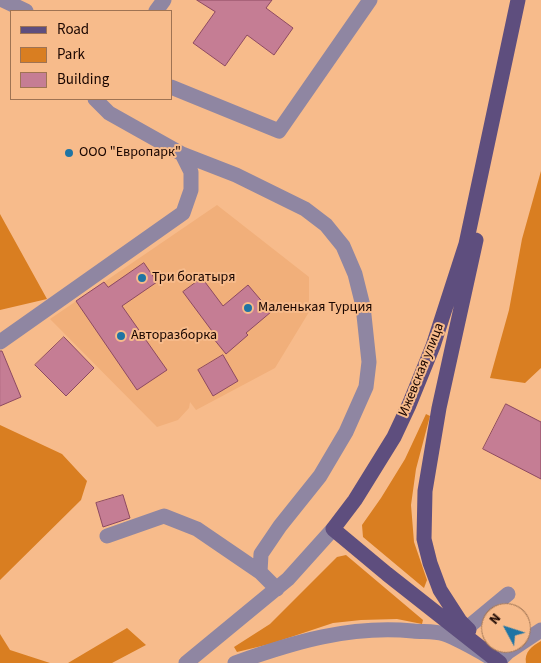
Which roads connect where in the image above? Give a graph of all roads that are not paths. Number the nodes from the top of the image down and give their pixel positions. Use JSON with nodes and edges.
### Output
{"nodes":[{"id":1,"x":2,"y":0,"type":"edge"},
{"id":2,"x":370,"y":0,"type":"edge"},
{"id":3,"x":518,"y":0,"type":"edge"},
{"id":4,"x":24,"y":10,"type":"edge"},
{"id":5,"x":172,"y":87,"type":"edge"},
{"id":6,"x":96,"y":100,"type":"edge"},
{"id":7,"x":495,"y":113,"type":"junction"},
{"id":8,"x":182,"y":154,"type":"junction"},
{"id":9,"x":0,"y":342,"type":"edge"},
{"id":10,"x":333,"y":529,"type":"junction"},
{"id":11,"x":106,"y":536,"type":"dead end"},
{"id":12,"x":260,"y":572,"type":"junction"},
{"id":13,"x":276,"y":589,"type":"junction"},
{"id":14,"x":508,"y":594,"type":"dead end"},
{"id":15,"x":467,"y":628,"type":"junction"},
{"id":16,"x":541,"y":630,"type":"edge"},
{"id":17,"x":499,"y":662,"type":"edge"},
{"id":18,"x":186,"y":663,"type":"edge"},
{"id":19,"x":235,"y":663,"type":"edge"}],
"edges":[{"from":1,"to":4,"type":"street"},
{"from":2,"to":5,"type":"street"},
{"from":3,"to":7,"type":"main road","name":"Ижевская улица"},
{"from":6,"to":8,"type":"street"},
{"from":7,"to":10,"type":"main road","name":"Ижевская улица"},
{"from":7,"to":15,"type":"main road"},
{"from":8,"to":9,"type":"street"},
{"from":8,"to":12,"type":"street"},
{"from":10,"to":13,"type":"street","name":"Ижевская улица"},
{"from":10,"to":17,"type":"main road"},
{"from":11,"to":12,"type":"street"},
{"from":12,"to":13,"type":"street"},
{"from":13,"to":18,"type":"street","name":"Ижевская улица"},
{"from":14,"to":15,"type":"street"},
{"from":15,"to":17,"type":"main road"},
{"from":16,"to":17,"type":"street"},
{"from":17,"to":19,"type":"street"}]}
